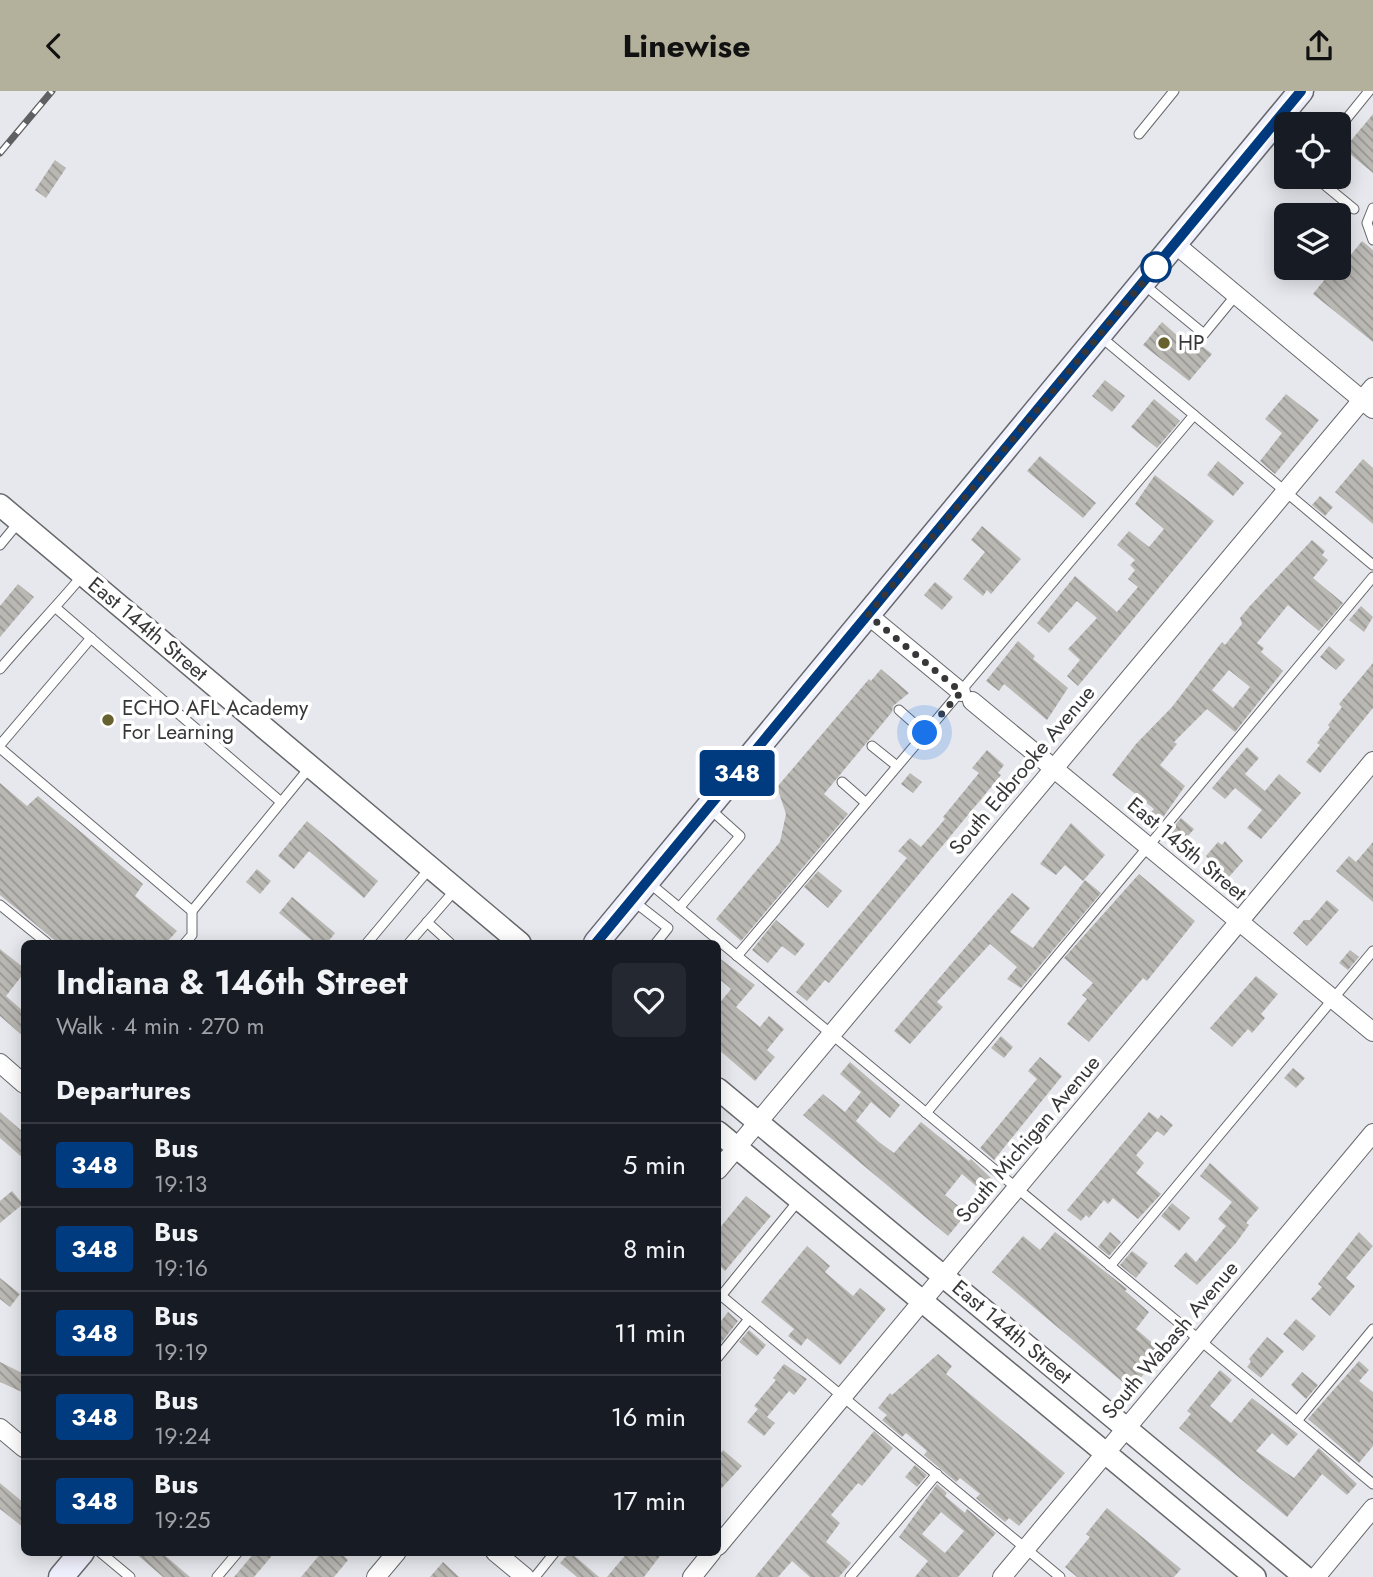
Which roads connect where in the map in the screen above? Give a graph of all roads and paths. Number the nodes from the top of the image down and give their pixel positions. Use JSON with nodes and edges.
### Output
{"nodes":[{"id":1,"x":1174,"y":91,"type":"edge"},
{"id":2,"x":1301,"y":91,"type":"edge"},
{"id":3,"x":1369,"y":91,"type":"edge"},
{"id":4,"x":1351,"y":113,"type":"edge"},
{"id":5,"x":1139,"y":134,"type":"dead end"},
{"id":6,"x":1330,"y":189,"type":"edge"},
{"id":7,"x":1373,"y":208,"type":"edge"},
{"id":8,"x":1354,"y":209,"type":"dead end"},
{"id":9,"x":1373,"y":240,"type":"edge"},
{"id":10,"x":1175,"y":244,"type":"junction"},
{"id":11,"x":1142,"y":283,"type":"junction"},
{"id":12,"x":1236,"y":295,"type":"junction"},
{"id":13,"x":1099,"y":336,"type":"junction"},
{"id":14,"x":1369,"y":399,"type":"edge"},
{"id":15,"x":1194,"y":415,"type":"junction"},
{"id":16,"x":1285,"y":492,"type":"junction"},
{"id":17,"x":0,"y":505,"type":"edge"},
{"id":18,"x":20,"y":521,"type":"junction"},
{"id":19,"x":0,"y":545,"type":"edge"},
{"id":20,"x":1373,"y":565,"type":"edge"},
{"id":21,"x":83,"y":575,"type":"junction"},
{"id":22,"x":1373,"y":577,"type":"edge"},
{"id":23,"x":56,"y":608,"type":"junction"},
{"id":24,"x":868,"y":615,"type":"junction"},
{"id":25,"x":91,"y":638,"type":"junction"},
{"id":26,"x":0,"y":669,"type":"edge"},
{"id":27,"x":966,"y":696,"type":"junction"},
{"id":28,"x":899,"y":711,"type":"dead end"},
{"id":29,"x":925,"y":733,"type":"junction"},
{"id":30,"x":872,"y":746,"type":"dead end"},
{"id":31,"x":0,"y":747,"type":"edge"},
{"id":32,"x":1373,"y":761,"type":"edge"},
{"id":33,"x":897,"y":766,"type":"junction"},
{"id":34,"x":310,"y":767,"type":"junction"},
{"id":35,"x":1054,"y":768,"type":"junction"},
{"id":36,"x":842,"y":782,"type":"dead end"},
{"id":37,"x":281,"y":802,"type":"junction"},
{"id":38,"x":866,"y":803,"type":"junction"},
{"id":39,"x":708,"y":808,"type":"junction"},
{"id":40,"x":1148,"y":846,"type":"junction"},
{"id":41,"x":430,"y":868,"type":"junction"},
{"id":42,"x":456,"y":889,"type":"junction"},
{"id":43,"x":640,"y":891,"type":"junction"},
{"id":44,"x":0,"y":905,"type":"edge"},
{"id":45,"x":679,"y":908,"type":"junction"},
{"id":46,"x":192,"y":911,"type":"junction"},
{"id":47,"x":1239,"y":921,"type":"junction"},
{"id":48,"x":427,"y":922,"type":"junction"},
{"id":49,"x":43,"y":940,"type":"edge"},
{"id":50,"x":188,"y":940,"type":"edge"},
{"id":51,"x":370,"y":940,"type":"edge"},
{"id":52,"x":412,"y":940,"type":"edge"},
{"id":53,"x":447,"y":940,"type":"edge"},
{"id":54,"x":516,"y":940,"type":"edge"},
{"id":55,"x":603,"y":940,"type":"edge"},
{"id":56,"x":658,"y":940,"type":"edge"},
{"id":57,"x":718,"y":940,"type":"edge"},
{"id":58,"x":721,"y":943,"type":"edge"},
{"id":59,"x":1373,"y":951,"type":"edge"},
{"id":60,"x":737,"y":956,"type":"junction"},
{"id":61,"x":1333,"y":999,"type":"junction"},
{"id":62,"x":1373,"y":1032,"type":"edge"},
{"id":63,"x":831,"y":1034,"type":"junction"},
{"id":64,"x":0,"y":1063,"type":"edge"},
{"id":65,"x":21,"y":1081,"type":"edge"},
{"id":66,"x":721,"y":1091,"type":"edge"},
{"id":67,"x":926,"y":1113,"type":"junction"},
{"id":68,"x":759,"y":1120,"type":"junction"},
{"id":69,"x":1373,"y":1133,"type":"edge"},
{"id":70,"x":721,"y":1135,"type":"edge"},
{"id":71,"x":736,"y":1148,"type":"junction"},
{"id":72,"x":721,"y":1166,"type":"edge"},
{"id":73,"x":1016,"y":1188,"type":"junction"},
{"id":74,"x":799,"y":1200,"type":"junction"},
{"id":75,"x":1110,"y":1266,"type":"junction"},
{"id":76,"x":944,"y":1275,"type":"junction"},
{"id":77,"x":721,"y":1293,"type":"edge"},
{"id":78,"x":721,"y":1297,"type":"edge"},
{"id":79,"x":922,"y":1301,"type":"junction"},
{"id":80,"x":749,"y":1319,"type":"junction"},
{"id":81,"x":1373,"y":1329,"type":"edge"},
{"id":82,"x":1200,"y":1340,"type":"junction"},
{"id":83,"x":721,"y":1353,"type":"edge"},
{"id":84,"x":842,"y":1396,"type":"junction"},
{"id":85,"x":1297,"y":1421,"type":"junction"},
{"id":86,"x":1127,"y":1427,"type":"junction"},
{"id":87,"x":0,"y":1428,"type":"edge"},
{"id":88,"x":21,"y":1446,"type":"edge"},
{"id":89,"x":1106,"y":1453,"type":"junction"},
{"id":90,"x":937,"y":1475,"type":"junction"},
{"id":91,"x":1373,"y":1484,"type":"edge"},
{"id":92,"x":1373,"y":1508,"type":"edge"},
{"id":93,"x":721,"y":1542,"type":"edge"},
{"id":94,"x":1026,"y":1548,"type":"junction"},
{"id":95,"x":79,"y":1556,"type":"edge"},
{"id":96,"x":105,"y":1556,"type":"edge"},
{"id":97,"x":235,"y":1556,"type":"edge"},
{"id":98,"x":394,"y":1556,"type":"edge"},
{"id":99,"x":500,"y":1556,"type":"edge"},
{"id":100,"x":552,"y":1556,"type":"edge"},
{"id":101,"x":709,"y":1556,"type":"edge"},
{"id":102,"x":61,"y":1577,"type":"edge"},
{"id":103,"x":130,"y":1577,"type":"edge"},
{"id":104,"x":218,"y":1577,"type":"edge"},
{"id":105,"x":376,"y":1577,"type":"edge"},
{"id":106,"x":525,"y":1577,"type":"edge"},
{"id":107,"x":535,"y":1577,"type":"edge"},
{"id":108,"x":692,"y":1577,"type":"edge"},
{"id":109,"x":850,"y":1577,"type":"edge"},
{"id":110,"x":1002,"y":1577,"type":"edge"},
{"id":111,"x":1060,"y":1577,"type":"edge"},
{"id":112,"x":1255,"y":1577,"type":"edge"},
{"id":113,"x":1305,"y":1577,"type":"edge"},
{"id":114,"x":1316,"y":1577,"type":"edge"}],
"edges":[{"from":1,"to":5,"type":"lane"},
{"from":2,"to":10,"type":"main road"},
{"from":3,"to":4,"type":"lane"},
{"from":6,"to":8,"type":"lane"},
{"from":7,"to":9,"type":"lane"},
{"from":10,"to":11,"type":"main road"},
{"from":10,"to":12,"type":"street"},
{"from":11,"to":12,"type":"lane"},
{"from":11,"to":13,"type":"main road"},
{"from":12,"to":14,"type":"street"},
{"from":13,"to":15,"type":"lane"},
{"from":13,"to":24,"type":"main road"},
{"from":14,"to":16,"type":"street","name":"South Edbrooke Avenue"},
{"from":15,"to":16,"type":"lane"},
{"from":15,"to":27,"type":"lane"},
{"from":16,"to":20,"type":"lane"},
{"from":16,"to":35,"type":"street","name":"South Edbrooke Avenue"},
{"from":17,"to":18,"type":"street","name":"East 144th Street"},
{"from":18,"to":19,"type":"lane"},
{"from":18,"to":21,"type":"street","name":"East 144th Street"},
{"from":21,"to":23,"type":"lane"},
{"from":21,"to":34,"type":"street","name":"East 144th Street"},
{"from":22,"to":40,"type":"lane"},
{"from":23,"to":25,"type":"lane"},
{"from":23,"to":26,"type":"lane"},
{"from":24,"to":27,"type":"street","name":"East 145th Street"},
{"from":24,"to":39,"type":"main road"},
{"from":25,"to":31,"type":"lane"},
{"from":25,"to":37,"type":"lane"},
{"from":27,"to":29,"type":"lane"},
{"from":27,"to":35,"type":"street","name":"East 145th Street"},
{"from":28,"to":29,"type":"lane"},
{"from":29,"to":33,"type":"lane"},
{"from":30,"to":33,"type":"lane"},
{"from":31,"to":46,"type":"lane"},
{"from":32,"to":47,"type":"street","name":"South Michigan Avenue"},
{"from":33,"to":38,"type":"lane"},
{"from":34,"to":37,"type":"lane"},
{"from":34,"to":41,"type":"street","name":"East 144th Street"},
{"from":35,"to":40,"type":"street","name":"East 145th Street"},
{"from":35,"to":63,"type":"street","name":"South Edbrooke Avenue"},
{"from":36,"to":38,"type":"lane"},
{"from":37,"to":46,"type":"lane"},
{"from":38,"to":60,"type":"lane"},
{"from":39,"to":43,"type":"main road"},
{"from":39,"to":45,"type":"lane"},
{"from":40,"to":47,"type":"street","name":"East 145th Street"},
{"from":40,"to":67,"type":"lane"},
{"from":41,"to":42,"type":"street","name":"East 144th Street"},
{"from":41,"to":51,"type":"lane"},
{"from":42,"to":48,"type":"lane"},
{"from":42,"to":54,"type":"street","name":"East 144th Street"},
{"from":43,"to":45,"type":"lane"},
{"from":43,"to":55,"type":"main road"},
{"from":43,"to":56,"type":"lane"},
{"from":44,"to":49,"type":"lane"},
{"from":45,"to":57,"type":"lane"},
{"from":46,"to":50,"type":"lane"},
{"from":47,"to":61,"type":"street","name":"East 145th Street"},
{"from":47,"to":73,"type":"street","name":"South Michigan Avenue"},
{"from":48,"to":52,"type":"lane"},
{"from":48,"to":53,"type":"lane"},
{"from":58,"to":60,"type":"lane"},
{"from":59,"to":61,"type":"lane"},
{"from":60,"to":63,"type":"lane"},
{"from":61,"to":62,"type":"street","name":"East 145th Street"},
{"from":61,"to":75,"type":"lane"},
{"from":63,"to":67,"type":"lane"},
{"from":63,"to":68,"type":"street","name":"South Edbrooke Avenue"},
{"from":64,"to":65,"type":"street"},
{"from":66,"to":68,"type":"street","name":"East 144th Street"},
{"from":67,"to":73,"type":"lane"},
{"from":68,"to":71,"type":"street","name":"South Edbrooke Avenue"},
{"from":68,"to":76,"type":"street","name":"East 144th Street"},
{"from":69,"to":82,"type":"street","name":"South Wabash Avenue"},
{"from":70,"to":71,"type":"street","name":"East 144th Street"},
{"from":71,"to":72,"type":"street","name":"South Edbrooke Avenue"},
{"from":71,"to":74,"type":"street","name":"East 144th Street"},
{"from":73,"to":75,"type":"lane"},
{"from":73,"to":76,"type":"street","name":"South Michigan Avenue"},
{"from":74,"to":77,"type":"lane"},
{"from":74,"to":79,"type":"street","name":"East 144th Street"},
{"from":75,"to":82,"type":"lane"},
{"from":76,"to":79,"type":"street","name":"South Michigan Avenue"},
{"from":76,"to":86,"type":"street","name":"East 144th Street"},
{"from":78,"to":80,"type":"lane"},
{"from":79,"to":84,"type":"street","name":"South Michigan Avenue"},
{"from":79,"to":89,"type":"street","name":"East 144th Street"},
{"from":80,"to":83,"type":"lane"},
{"from":80,"to":84,"type":"lane"},
{"from":81,"to":85,"type":"lane"},
{"from":82,"to":85,"type":"lane"},
{"from":82,"to":86,"type":"street","name":"South Wabash Avenue"},
{"from":84,"to":90,"type":"lane"},
{"from":84,"to":93,"type":"street","name":"South Michigan Avenue"},
{"from":85,"to":91,"type":"lane"},
{"from":86,"to":89,"type":"street","name":"South Wabash Avenue"},
{"from":86,"to":113,"type":"street","name":"East 144th Street"},
{"from":87,"to":88,"type":"street"},
{"from":89,"to":94,"type":"street","name":"South Wabash Avenue"},
{"from":89,"to":112,"type":"street","name":"East 144th Street"},
{"from":90,"to":94,"type":"lane"},
{"from":90,"to":109,"type":"lane"},
{"from":92,"to":114,"type":"street"},
{"from":94,"to":110,"type":"street","name":"South Wabash Avenue"},
{"from":94,"to":111,"type":"lane"},
{"from":95,"to":102,"type":"main road"},
{"from":96,"to":103,"type":"lane"},
{"from":97,"to":104,"type":"lane"},
{"from":98,"to":105,"type":"street"},
{"from":99,"to":106,"type":"street"},
{"from":100,"to":107,"type":"lane"},
{"from":101,"to":108,"type":"street"}]}
